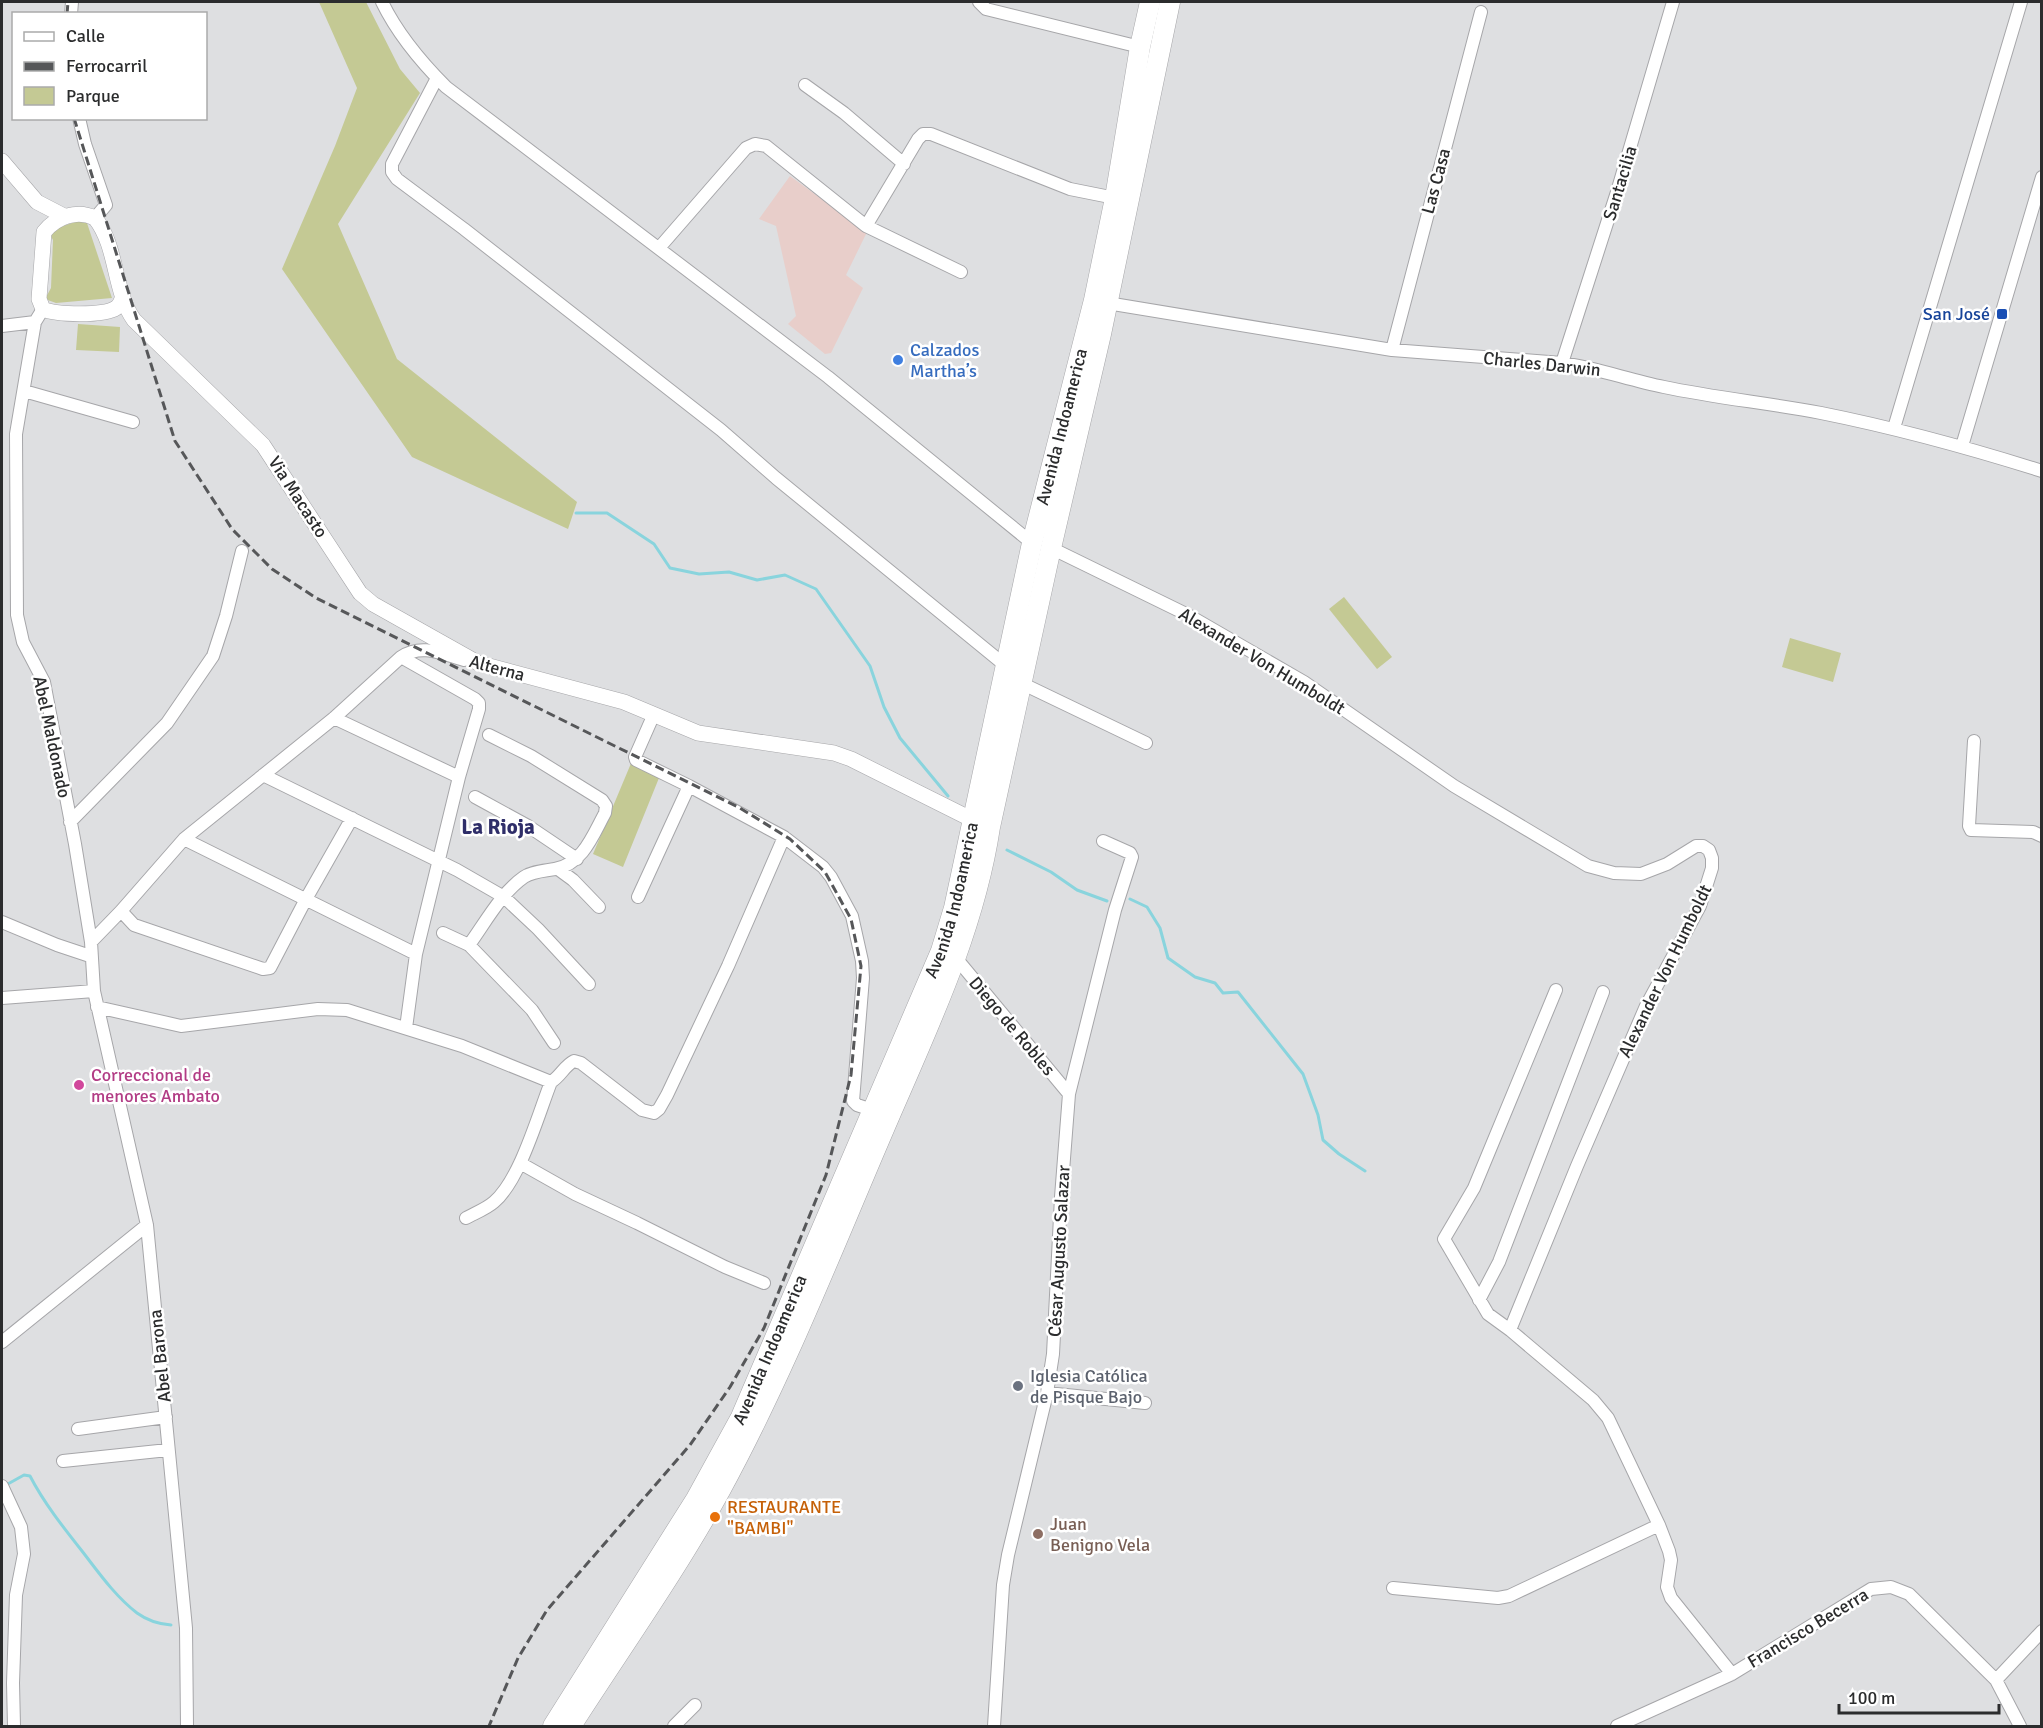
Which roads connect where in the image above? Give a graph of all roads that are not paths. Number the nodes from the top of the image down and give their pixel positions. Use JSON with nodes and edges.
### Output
{"nodes":[{"id":1,"x":382,"y":2,"type":"edge"},
{"id":2,"x":1150,"y":2,"type":"edge"},
{"id":3,"x":1170,"y":2,"type":"edge"},
{"id":4,"x":1673,"y":2,"type":"edge"},
{"id":5,"x":2021,"y":2,"type":"edge"},
{"id":6,"x":985,"y":4,"type":"edge"},
{"id":7,"x":1481,"y":12,"type":"dead end"},
{"id":8,"x":1140,"y":47,"type":"junction"},
{"id":9,"x":437,"y":78,"type":"junction"},
{"id":10,"x":805,"y":85,"type":"dead end"},
{"id":11,"x":80,"y":120,"type":"edge"},
{"id":12,"x":2,"y":161,"type":"edge"},
{"id":13,"x":904,"y":164,"type":"junction"},
{"id":14,"x":2042,"y":177,"type":"edge"},
{"id":15,"x":1115,"y":198,"type":"junction"},
{"id":16,"x":37,"y":202,"type":"junction"},
{"id":17,"x":64,"y":216,"type":"junction"},
{"id":18,"x":95,"y":218,"type":"junction"},
{"id":19,"x":866,"y":226,"type":"junction"},
{"id":20,"x":44,"y":232,"type":"junction"},
{"id":21,"x":659,"y":248,"type":"junction"},
{"id":22,"x":961,"y":272,"type":"dead end"},
{"id":23,"x":123,"y":296,"type":"junction"},
{"id":24,"x":1099,"y":308,"type":"junction"},
{"id":25,"x":106,"y":312,"type":"junction"},
{"id":26,"x":128,"y":312,"type":"junction"},
{"id":27,"x":39,"y":315,"type":"junction"},
{"id":28,"x":2,"y":326,"type":"edge"},
{"id":29,"x":1392,"y":350,"type":"junction"},
{"id":30,"x":1562,"y":363,"type":"junction"},
{"id":31,"x":24,"y":391,"type":"junction"},
{"id":32,"x":133,"y":422,"type":"dead end"},
{"id":33,"x":1894,"y":428,"type":"junction"},
{"id":34,"x":1962,"y":446,"type":"junction"},
{"id":35,"x":2042,"y":471,"type":"edge"},
{"id":36,"x":1032,"y":543,"type":"junction"},
{"id":37,"x":1051,"y":548,"type":"junction"},
{"id":38,"x":242,"y":551,"type":"dead end"},
{"id":39,"x":401,"y":657,"type":"junction"},
{"id":40,"x":478,"y":663,"type":"junction"},
{"id":41,"x":1006,"y":666,"type":"junction"},
{"id":42,"x":1022,"y":683,"type":"junction"},
{"id":43,"x":654,"y":714,"type":"junction"},
{"id":44,"x":334,"y":718,"type":"junction"},
{"id":45,"x":489,"y":735,"type":"dead end"},
{"id":46,"x":1974,"y":741,"type":"dead end"},
{"id":47,"x":1146,"y":743,"type":"dead end"},
{"id":48,"x":263,"y":775,"type":"junction"},
{"id":49,"x":459,"y":777,"type":"junction"},
{"id":50,"x":689,"y":786,"type":"junction"},
{"id":51,"x":475,"y":796,"type":"dead end"},
{"id":52,"x":352,"y":818,"type":"junction"},
{"id":53,"x":70,"y":822,"type":"junction"},
{"id":54,"x":981,"y":824,"type":"junction"},
{"id":55,"x":2042,"y":836,"type":"edge"},
{"id":56,"x":784,"y":837,"type":"junction"},
{"id":57,"x":184,"y":839,"type":"junction"},
{"id":58,"x":1103,"y":841,"type":"dead end"},
{"id":59,"x":577,"y":859,"type":"junction"},
{"id":60,"x":439,"y":861,"type":"junction"},
{"id":61,"x":558,"y":869,"type":"junction"},
{"id":62,"x":504,"y":897,"type":"junction"},
{"id":63,"x":638,"y":897,"type":"dead end"},
{"id":64,"x":306,"y":899,"type":"junction"},
{"id":65,"x":599,"y":907,"type":"dead end"},
{"id":66,"x":121,"y":911,"type":"junction"},
{"id":67,"x":2,"y":922,"type":"edge"},
{"id":68,"x":443,"y":933,"type":"dead end"},
{"id":69,"x":91,"y":942,"type":"junction"},
{"id":70,"x":469,"y":945,"type":"junction"},
{"id":71,"x":416,"y":954,"type":"junction"},
{"id":72,"x":948,"y":955,"type":"junction"},
{"id":73,"x":90,"y":957,"type":"junction"},
{"id":74,"x":589,"y":984,"type":"dead end"},
{"id":75,"x":1556,"y":990,"type":"dead end"},
{"id":76,"x":94,"y":991,"type":"junction"},
{"id":77,"x":1603,"y":992,"type":"dead end"},
{"id":78,"x":2,"y":998,"type":"edge"},
{"id":79,"x":97,"y":1006,"type":"junction"},
{"id":80,"x":406,"y":1028,"type":"junction"},
{"id":81,"x":914,"y":1036,"type":"junction"},
{"id":82,"x":554,"y":1043,"type":"dead end"},
{"id":83,"x":551,"y":1082,"type":"junction"},
{"id":84,"x":1069,"y":1094,"type":"junction"},
{"id":85,"x":872,"y":1110,"type":"junction"},
{"id":86,"x":520,"y":1163,"type":"junction"},
{"id":87,"x":466,"y":1218,"type":"dead end"},
{"id":88,"x":147,"y":1225,"type":"junction"},
{"id":89,"x":764,"y":1283,"type":"dead end"},
{"id":90,"x":1479,"y":1300,"type":"junction"},
{"id":91,"x":1510,"y":1330,"type":"junction"},
{"id":92,"x":2,"y":1342,"type":"edge"},
{"id":93,"x":1047,"y":1393,"type":"junction"},
{"id":94,"x":1145,"y":1403,"type":"dead end"},
{"id":95,"x":166,"y":1417,"type":"junction"},
{"id":96,"x":78,"y":1429,"type":"dead end"},
{"id":97,"x":168,"y":1450,"type":"junction"},
{"id":98,"x":63,"y":1461,"type":"dead end"},
{"id":99,"x":2,"y":1486,"type":"edge"},
{"id":100,"x":1659,"y":1525,"type":"junction"},
{"id":101,"x":1393,"y":1588,"type":"dead end"},
{"id":102,"x":2042,"y":1631,"type":"edge"},
{"id":103,"x":1732,"y":1674,"type":"junction"},
{"id":104,"x":1996,"y":1680,"type":"junction"},
{"id":105,"x":695,"y":1705,"type":"dead end"},
{"id":106,"x":14,"y":1726,"type":"edge"},
{"id":107,"x":187,"y":1726,"type":"edge"},
{"id":108,"x":553,"y":1726,"type":"edge"},
{"id":109,"x":571,"y":1726,"type":"edge"},
{"id":110,"x":674,"y":1726,"type":"edge"},
{"id":111,"x":994,"y":1726,"type":"edge"},
{"id":112,"x":1617,"y":1726,"type":"edge"},
{"id":113,"x":2020,"y":1726,"type":"edge"}],
"edges":[{"from":1,"to":9,"type":"street"},
{"from":2,"to":8,"type":"main road","name":"Avenida Indoamerica"},
{"from":3,"to":24,"type":"main road","name":"Avenida Indoamerica"},
{"from":4,"to":30,"type":"street","name":"Santacilia"},
{"from":5,"to":33,"type":"street"},
{"from":6,"to":8,"type":"street"},
{"from":7,"to":29,"type":"street","name":"Las Casa"},
{"from":8,"to":15,"type":"main road","name":"Avenida Indoamerica"},
{"from":9,"to":21,"type":"street"},
{"from":9,"to":41,"type":"street"},
{"from":10,"to":13,"type":"street"},
{"from":11,"to":18,"type":"street"},
{"from":12,"to":16,"type":"street"},
{"from":13,"to":15,"type":"street"},
{"from":13,"to":19,"type":"street"},
{"from":14,"to":34,"type":"street"},
{"from":15,"to":24,"type":"main road","name":"Avenida Indoamerica"},
{"from":16,"to":17,"type":"street"},
{"from":16,"to":20,"type":"street"},
{"from":17,"to":18,"type":"street"},
{"from":17,"to":20,"type":"street"},
{"from":18,"to":23,"type":"street","name":"Via Macasto"},
{"from":19,"to":21,"type":"street"},
{"from":19,"to":22,"type":"street"},
{"from":20,"to":27,"type":"street"},
{"from":21,"to":36,"type":"street"},
{"from":23,"to":25,"type":"street"},
{"from":23,"to":26,"type":"street","name":"Via Macasto"},
{"from":24,"to":29,"type":"street","name":"Charles Darwin"},
{"from":24,"to":36,"type":"main road","name":"Avenida Indoamerica"},
{"from":24,"to":37,"type":"main road","name":"Avenida Indoamerica"},
{"from":25,"to":26,"type":"street"},
{"from":25,"to":27,"type":"street"},
{"from":26,"to":40,"type":"street","name":"Via Macasto"},
{"from":27,"to":28,"type":"street"},
{"from":27,"to":31,"type":"street","name":"Abel Maldonado"},
{"from":29,"to":30,"type":"street","name":"Charles Darwin"},
{"from":30,"to":33,"type":"street","name":"Charles Darwin"},
{"from":31,"to":32,"type":"street"},
{"from":31,"to":53,"type":"street","name":"Abel Maldonado"},
{"from":33,"to":34,"type":"street","name":"Charles Darwin"},
{"from":34,"to":35,"type":"street","name":"Charles Darwin"},
{"from":36,"to":41,"type":"main road","name":"Avenida Indoamerica"},
{"from":37,"to":42,"type":"main road","name":"Avenida Indoamerica"},
{"from":37,"to":91,"type":"street","name":"Alexander Von Humboldt"},
{"from":38,"to":53,"type":"street"},
{"from":39,"to":40,"type":"street","name":"Alterna"},
{"from":39,"to":44,"type":"street","name":"Alterna"},
{"from":39,"to":49,"type":"street"},
{"from":40,"to":43,"type":"street","name":"Alterna"},
{"from":41,"to":54,"type":"main road","name":"Avenida Indoamerica"},
{"from":42,"to":47,"type":"street"},
{"from":42,"to":54,"type":"main road","name":"Avenida Indoamerica"},
{"from":43,"to":50,"type":"street"},
{"from":43,"to":54,"type":"street","name":"Alterna"},
{"from":44,"to":48,"type":"street","name":"Alterna"},
{"from":44,"to":49,"type":"street"},
{"from":45,"to":59,"type":"street"},
{"from":46,"to":55,"type":"street"},
{"from":48,"to":52,"type":"street"},
{"from":48,"to":57,"type":"street","name":"Alterna"},
{"from":49,"to":60,"type":"street"},
{"from":50,"to":56,"type":"street"},
{"from":50,"to":63,"type":"street"},
{"from":51,"to":59,"type":"street"},
{"from":52,"to":60,"type":"street"},
{"from":52,"to":64,"type":"street"},
{"from":53,"to":69,"type":"street","name":"Abel Maldonado"},
{"from":54,"to":72,"type":"main road","name":"Avenida Indoamerica"},
{"from":56,"to":83,"type":"street"},
{"from":56,"to":85,"type":"street"},
{"from":57,"to":64,"type":"street"},
{"from":57,"to":66,"type":"street","name":"Alterna"},
{"from":58,"to":84,"type":"street","name":"César Augusto Salazar"},
{"from":59,"to":61,"type":"street"},
{"from":60,"to":62,"type":"street"},
{"from":60,"to":71,"type":"street"},
{"from":61,"to":62,"type":"street"},
{"from":61,"to":65,"type":"street"},
{"from":62,"to":70,"type":"street"},
{"from":62,"to":74,"type":"street"},
{"from":64,"to":66,"type":"street"},
{"from":64,"to":71,"type":"street"},
{"from":66,"to":69,"type":"street","name":"Alterna"},
{"from":67,"to":73,"type":"street"},
{"from":68,"to":70,"type":"street"},
{"from":69,"to":73,"type":"street","name":"Abel Maldonado"},
{"from":70,"to":82,"type":"street"},
{"from":71,"to":80,"type":"street"},
{"from":72,"to":81,"type":"main road","name":"Avenida Indoamerica"},
{"from":72,"to":84,"type":"street","name":"Diego de Robles"},
{"from":73,"to":76,"type":"street","name":"Abel Maldonado"},
{"from":75,"to":90,"type":"street"},
{"from":76,"to":78,"type":"street"},
{"from":76,"to":79,"type":"street","name":"Abel Barona"},
{"from":77,"to":90,"type":"street"},
{"from":79,"to":80,"type":"street"},
{"from":79,"to":88,"type":"street","name":"Abel Barona"},
{"from":80,"to":83,"type":"street"},
{"from":81,"to":85,"type":"main road","name":"Avenida Indoamerica"},
{"from":81,"to":109,"type":"main road","name":"Avenida Indoamerica"},
{"from":83,"to":86,"type":"street"},
{"from":84,"to":93,"type":"street","name":"César Augusto Salazar"},
{"from":85,"to":108,"type":"main road","name":"Avenida Indoamerica"},
{"from":86,"to":87,"type":"street"},
{"from":86,"to":89,"type":"street"},
{"from":88,"to":92,"type":"street"},
{"from":88,"to":95,"type":"street","name":"Abel Barona"},
{"from":90,"to":91,"type":"street"},
{"from":91,"to":100,"type":"street"},
{"from":93,"to":94,"type":"street"},
{"from":93,"to":111,"type":"street","name":"César Augusto Salazar"},
{"from":95,"to":96,"type":"street"},
{"from":95,"to":97,"type":"street","name":"Abel Barona"},
{"from":97,"to":98,"type":"street"},
{"from":97,"to":107,"type":"street","name":"Abel Barona"},
{"from":99,"to":106,"type":"street"},
{"from":100,"to":101,"type":"street"},
{"from":100,"to":103,"type":"street"},
{"from":102,"to":104,"type":"street"},
{"from":103,"to":104,"type":"street","name":"Francisco Becerra"},
{"from":103,"to":112,"type":"street","name":"Francisco Becerra"},
{"from":104,"to":113,"type":"street","name":"Francisco Becerra"},
{"from":105,"to":110,"type":"street"}]}
